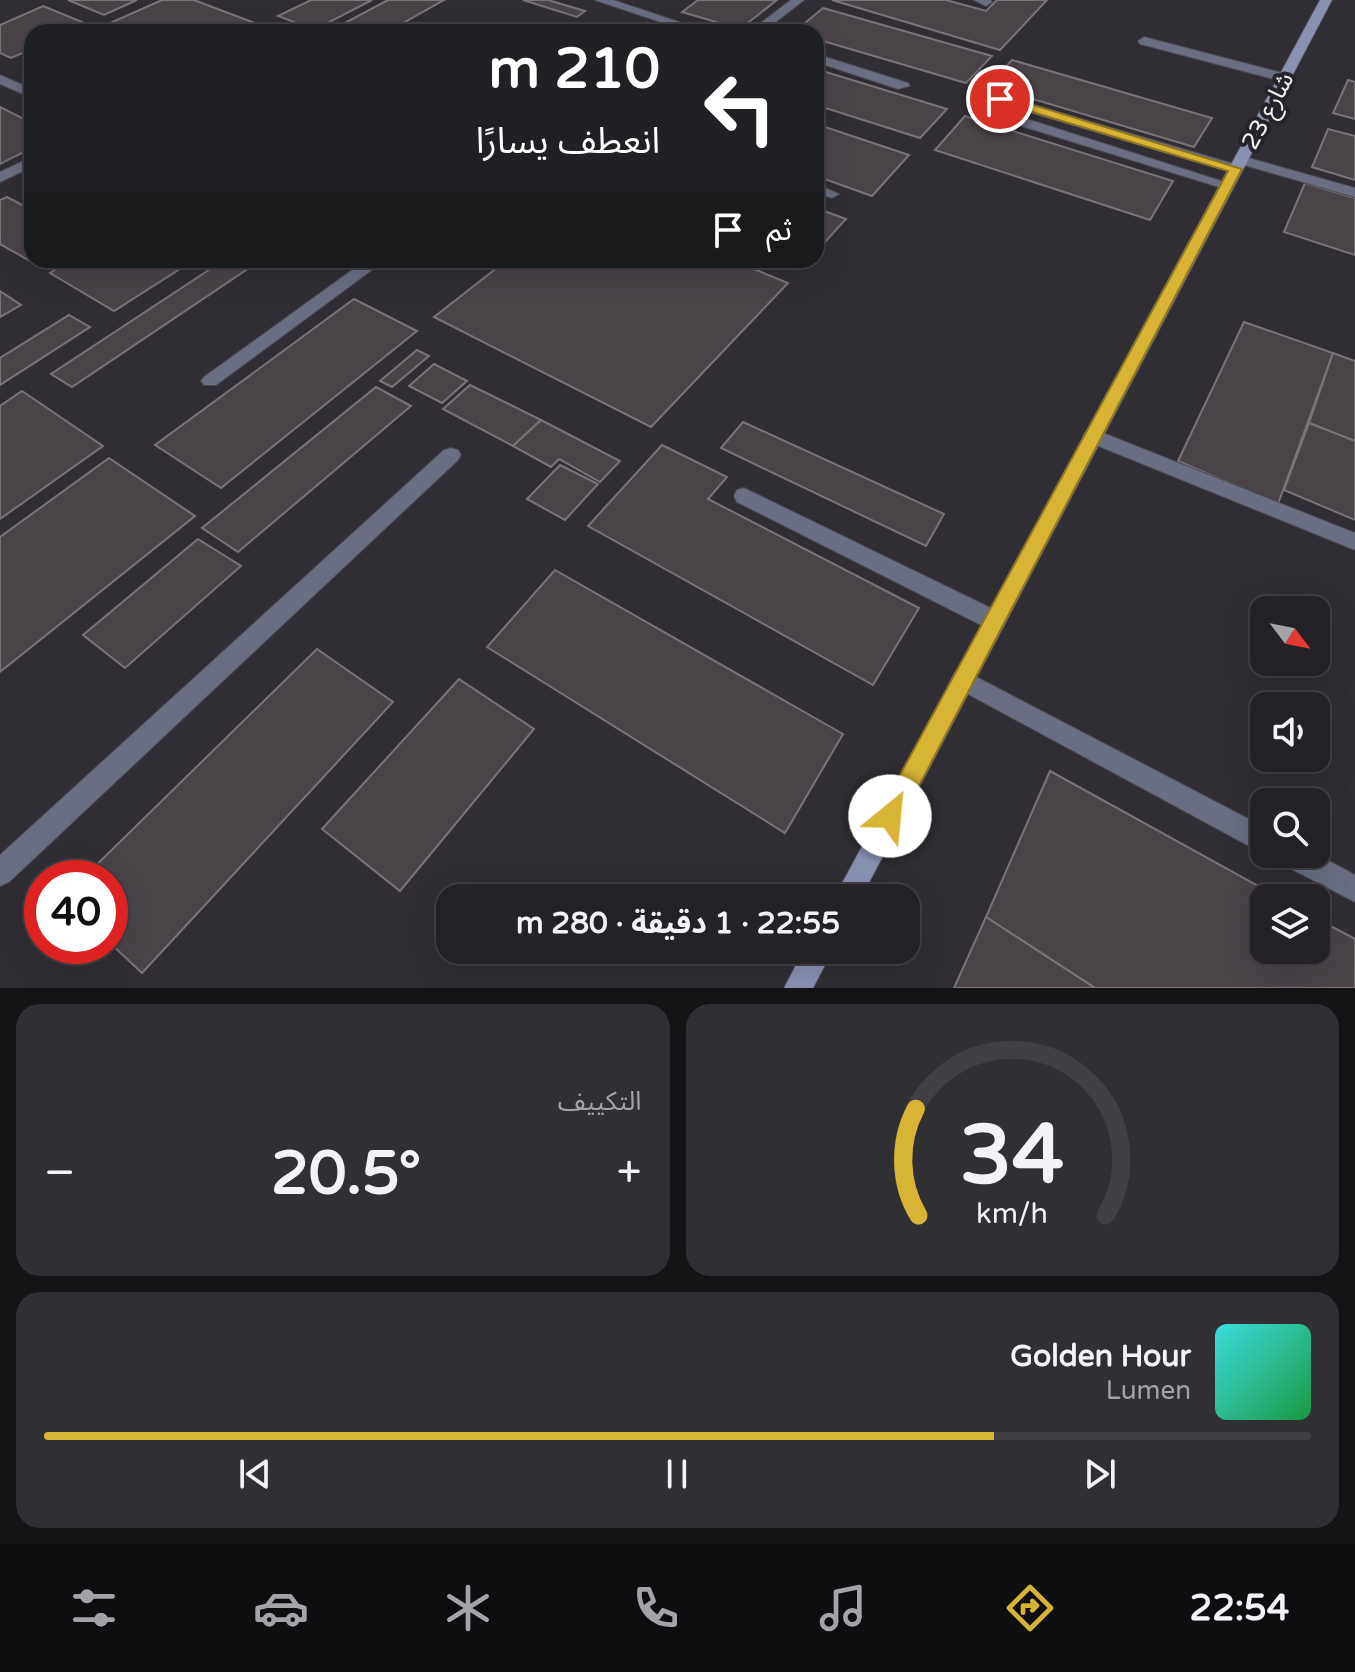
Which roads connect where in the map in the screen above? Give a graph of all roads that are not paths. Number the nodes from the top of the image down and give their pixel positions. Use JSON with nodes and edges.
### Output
{"nodes":[{"id":1,"x":601,"y":0,"type":"edge"},
{"id":2,"x":798,"y":0,"type":"edge"},
{"id":3,"x":1326,"y":0,"type":"edge"},
{"id":4,"x":678,"y":24,"type":"edge"},
{"id":5,"x":766,"y":24,"type":"edge"},
{"id":6,"x":1144,"y":41,"type":"dead end"},
{"id":7,"x":824,"y":61,"type":"edge"},
{"id":8,"x":1285,"y":78,"type":"junction"},
{"id":9,"x":0,"y":79,"type":"edge"},
{"id":10,"x":903,"y":86,"type":"dead end"},
{"id":11,"x":24,"y":89,"type":"edge"},
{"id":12,"x":997,"y":106,"type":"dead end"},
{"id":13,"x":24,"y":165,"type":"edge"},
{"id":14,"x":1235,"y":171,"type":"junction"},
{"id":15,"x":0,"y":178,"type":"edge"},
{"id":16,"x":824,"y":191,"type":"edge"},
{"id":17,"x":1355,"y":193,"type":"edge"},
{"id":18,"x":832,"y":194,"type":"dead end"},
{"id":19,"x":366,"y":268,"type":"edge"},
{"id":20,"x":210,"y":381,"type":"dead end"},
{"id":21,"x":1093,"y":436,"type":"junction"},
{"id":22,"x":451,"y":455,"type":"dead end"},
{"id":23,"x":744,"y":496,"type":"dead end"},
{"id":24,"x":1355,"y":542,"type":"edge"},
{"id":25,"x":995,"y":621,"type":"junction"},
{"id":26,"x":963,"y":680,"type":"junction"},
{"id":27,"x":1250,"y":834,"type":"edge"},
{"id":28,"x":1315,"y":868,"type":"edge"},
{"id":29,"x":0,"y":873,"type":"edge"},
{"id":30,"x":854,"y":884,"type":"edge"},
{"id":31,"x":1355,"y":889,"type":"edge"},
{"id":32,"x":811,"y":964,"type":"edge"},
{"id":33,"x":798,"y":988,"type":"edge"}],
"edges":[{"from":1,"to":4,"type":"lane"},
{"from":2,"to":5,"type":"lane"},
{"from":3,"to":8,"type":"street","name":"شارع 23"},
{"from":6,"to":8,"type":"lane"},
{"from":7,"to":10,"type":"lane"},
{"from":8,"to":14,"type":"street","name":"شارع 23"},
{"from":9,"to":11,"type":"lane"},
{"from":12,"to":14,"type":"lane"},
{"from":13,"to":15,"type":"lane"},
{"from":14,"to":17,"type":"lane"},
{"from":14,"to":21,"type":"street","name":"شارع 23"},
{"from":16,"to":18,"type":"lane"},
{"from":19,"to":20,"type":"lane"},
{"from":21,"to":24,"type":"lane"},
{"from":21,"to":25,"type":"street","name":"شارع 23"},
{"from":22,"to":29,"type":"lane"},
{"from":23,"to":25,"type":"lane"},
{"from":25,"to":26,"type":"street","name":"شارع 23"},
{"from":26,"to":27,"type":"lane"},
{"from":26,"to":30,"type":"street","name":"شارع 23"},
{"from":28,"to":31,"type":"lane"},
{"from":32,"to":33,"type":"street"}]}
